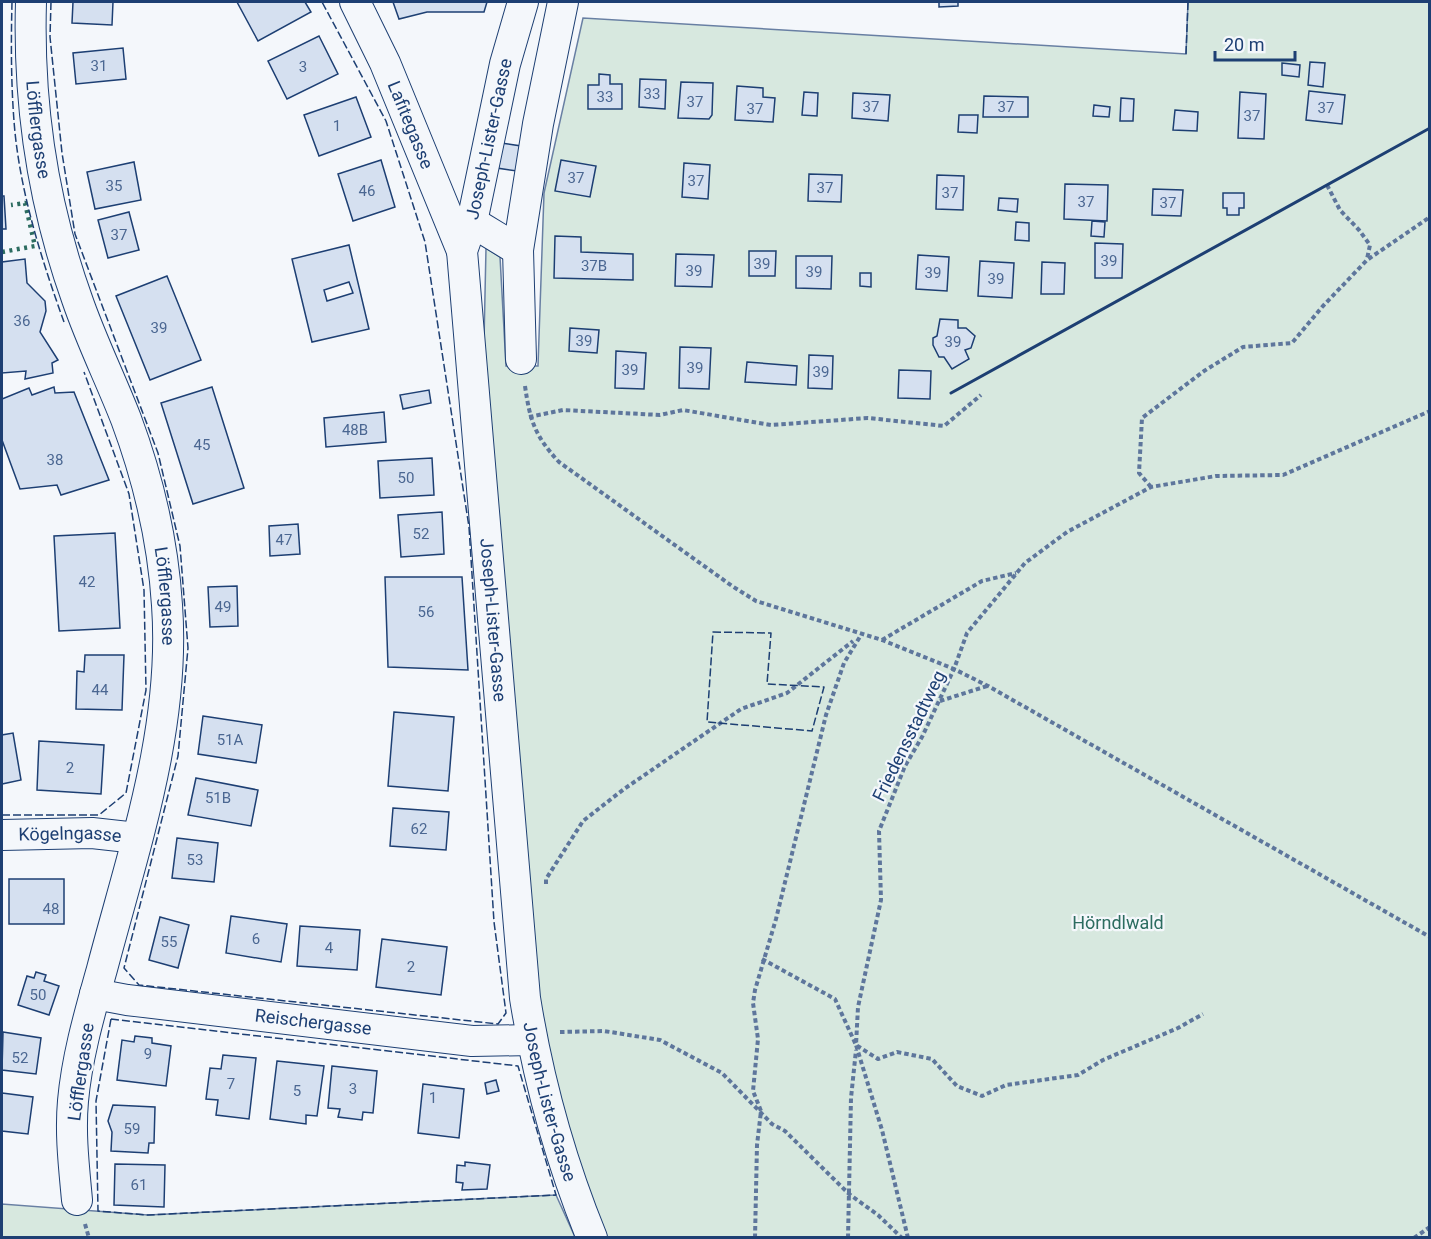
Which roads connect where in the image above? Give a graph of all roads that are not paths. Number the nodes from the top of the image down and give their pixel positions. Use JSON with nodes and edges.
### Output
{"nodes":[{"id":1,"x":31,"y":2,"type":"edge"},
{"id":2,"x":356,"y":2,"type":"edge"},
{"id":3,"x":523,"y":2,"type":"edge"},
{"id":4,"x":563,"y":2,"type":"edge"},
{"id":5,"x":472,"y":222,"type":"junction"},
{"id":6,"x":518,"y":250,"type":"junction"},
{"id":7,"x":462,"y":251,"type":"junction"},
{"id":8,"x":521,"y":359,"type":"road end"},
{"id":9,"x":2,"y":835,"type":"edge"},
{"id":10,"x":136,"y":838,"type":"junction"},
{"id":11,"x":95,"y":994,"type":"junction"},
{"id":12,"x":532,"y":1040,"type":"junction"},
{"id":13,"x":77,"y":1200,"type":"dead end"},
{"id":14,"x":592,"y":1238,"type":"edge"}],
"edges":[{"from":1,"to":10,"type":"street","name":"Löfflergasse"},
{"from":2,"to":7,"type":"street","name":"Lafitegasse"},
{"from":3,"to":5,"type":"street","name":"Joseph-Lister-Gasse"},
{"from":4,"to":6,"type":"street"},
{"from":5,"to":6,"type":"street"},
{"from":5,"to":7,"type":"street","name":"Joseph-Lister-Gasse"},
{"from":6,"to":8,"type":"street"},
{"from":7,"to":12,"type":"street","name":"Joseph-Lister-Gasse"},
{"from":9,"to":10,"type":"street","name":"Kögelngasse"},
{"from":10,"to":11,"type":"street","name":"Löfflergasse"},
{"from":11,"to":12,"type":"street","name":"Reischergasse"},
{"from":11,"to":13,"type":"street","name":"Löfflergasse"},
{"from":12,"to":14,"type":"street","name":"Joseph-Lister-Gasse"}]}
